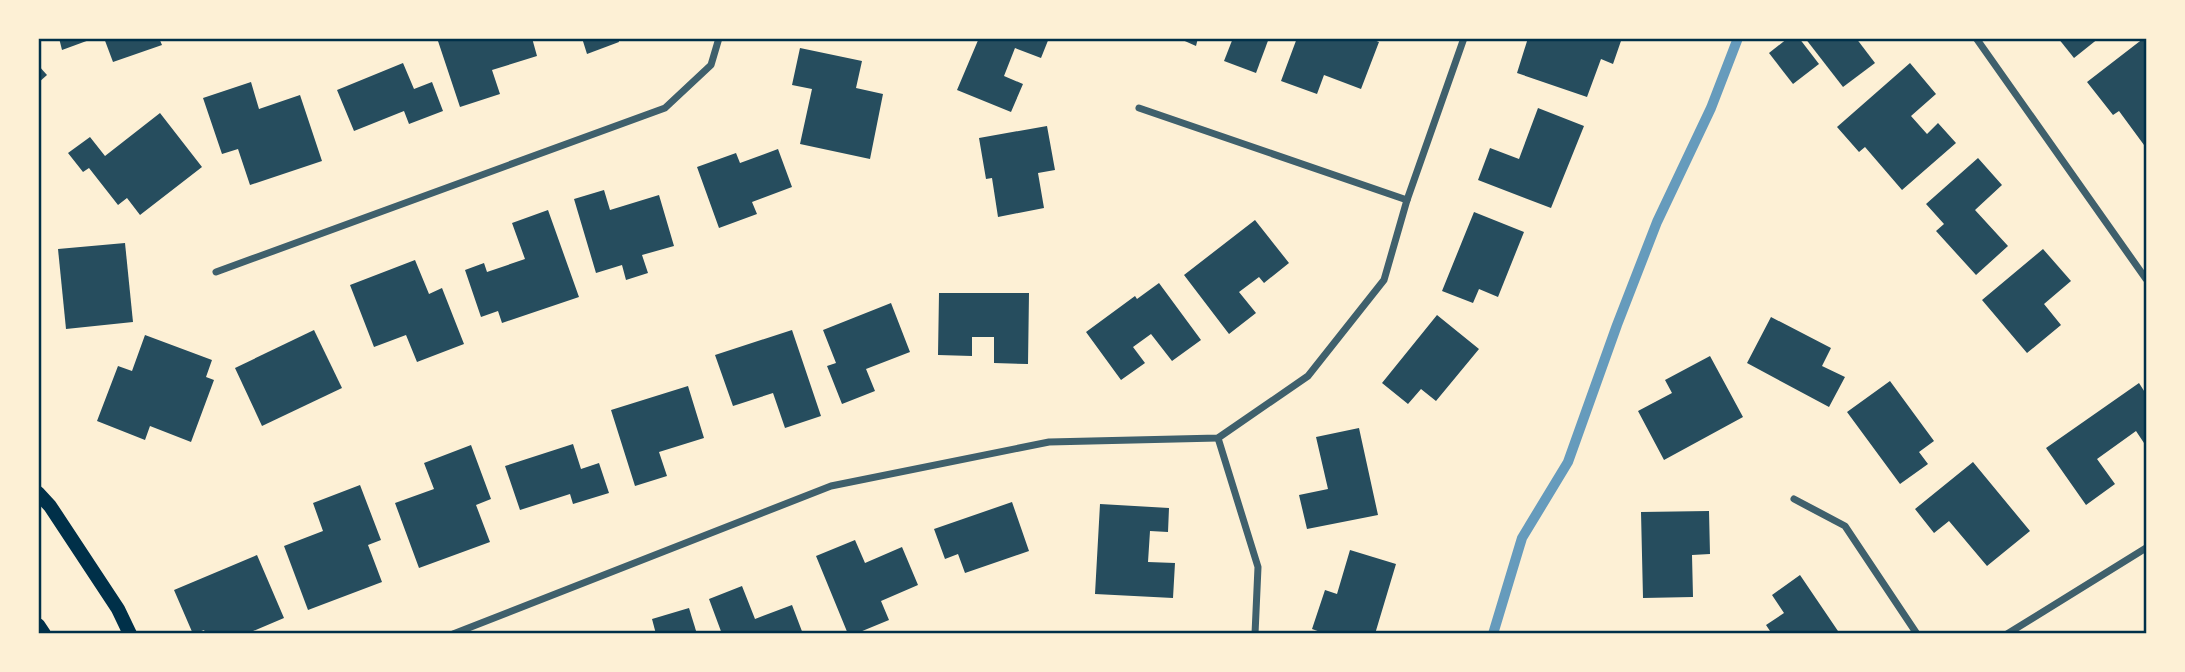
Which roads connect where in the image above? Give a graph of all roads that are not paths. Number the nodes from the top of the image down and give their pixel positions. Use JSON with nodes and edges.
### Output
{"nodes":[{"id":1,"x":719,"y":38,"type":"edge"},
{"id":2,"x":1464,"y":38,"type":"edge"},
{"id":3,"x":1976,"y":38,"type":"edge"},
{"id":4,"x":1139,"y":108,"type":"dead end"},
{"id":5,"x":1407,"y":200,"type":"junction"},
{"id":6,"x":216,"y":272,"type":"dead end"},
{"id":7,"x":2147,"y":279,"type":"edge"},
{"id":8,"x":1218,"y":438,"type":"junction"},
{"id":9,"x":38,"y":493,"type":"edge"},
{"id":10,"x":1794,"y":499,"type":"dead end"},
{"id":11,"x":2147,"y":548,"type":"edge"},
{"id":12,"x":38,"y":625,"type":"edge"},
{"id":13,"x":44,"y":634,"type":"edge"},
{"id":14,"x":130,"y":634,"type":"edge"},
{"id":15,"x":453,"y":634,"type":"edge"},
{"id":16,"x":1255,"y":634,"type":"edge"},
{"id":17,"x":1917,"y":634,"type":"edge"},
{"id":18,"x":2007,"y":634,"type":"edge"}],
"edges":[{"from":1,"to":6,"type":"street"},
{"from":2,"to":5,"type":"street"},
{"from":3,"to":7,"type":"street"},
{"from":4,"to":5,"type":"street"},
{"from":5,"to":8,"type":"street"},
{"from":8,"to":15,"type":"street"},
{"from":8,"to":16,"type":"street"},
{"from":9,"to":14,"type":"main road"},
{"from":10,"to":17,"type":"street"},
{"from":11,"to":18,"type":"street"},
{"from":12,"to":13,"type":"main road"}]}
